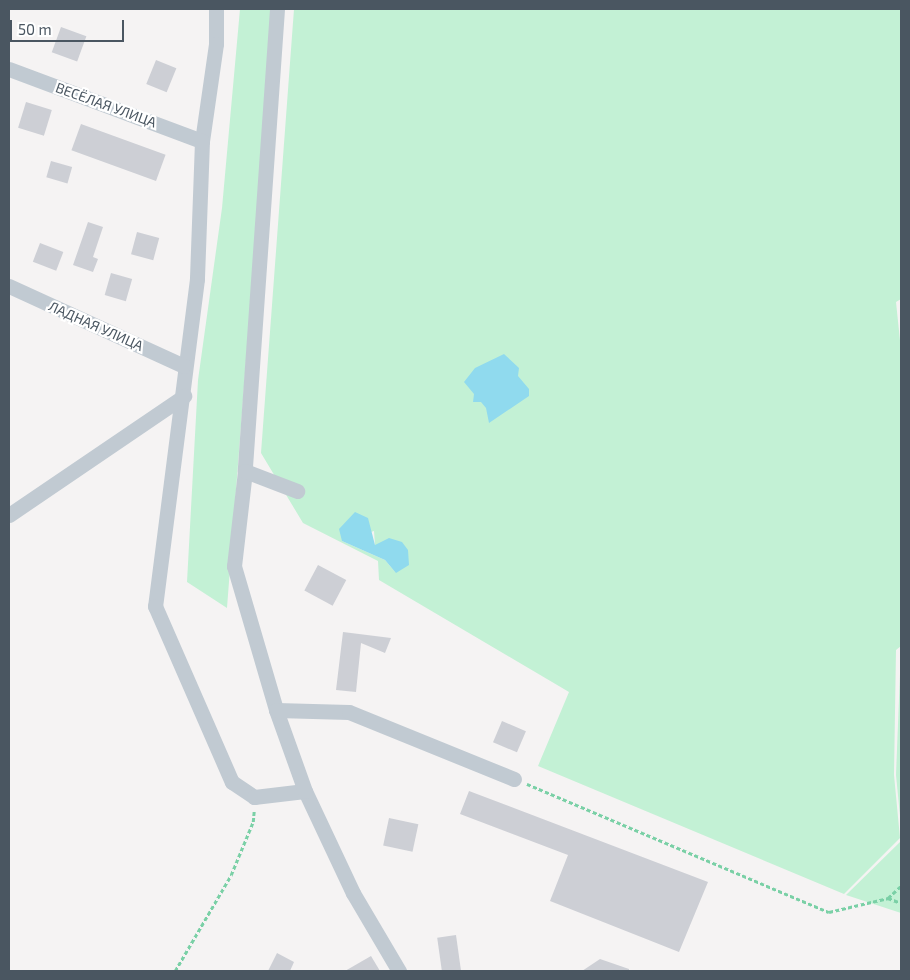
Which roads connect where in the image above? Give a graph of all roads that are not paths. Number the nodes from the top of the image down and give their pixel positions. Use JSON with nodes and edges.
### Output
{"nodes":[{"id":1,"x":216,"y":9,"type":"edge"},
{"id":2,"x":277,"y":9,"type":"edge"},
{"id":3,"x":9,"y":69,"type":"edge"},
{"id":4,"x":202,"y":141,"type":"junction"},
{"id":5,"x":9,"y":286,"type":"edge"},
{"id":6,"x":184,"y":366,"type":"junction"},
{"id":7,"x":184,"y":396,"type":"junction"},
{"id":8,"x":245,"y":471,"type":"junction"},
{"id":9,"x":298,"y":491,"type":"dead end"},
{"id":10,"x":9,"y":515,"type":"edge"},
{"id":11,"x":276,"y":710,"type":"junction"},
{"id":12,"x":514,"y":779,"type":"road end"},
{"id":13,"x":305,"y":790,"type":"junction"},
{"id":14,"x":399,"y":971,"type":"edge"}],
"edges":[{"from":1,"to":4,"type":"street"},
{"from":2,"to":8,"type":"street"},
{"from":3,"to":4,"type":"street","name":"ВЕСЁЛАЯ УЛИЦА"},
{"from":4,"to":6,"type":"street"},
{"from":5,"to":6,"type":"street","name":"ЛАДНАЯ УЛИЦА"},
{"from":6,"to":7,"type":"street"},
{"from":7,"to":10,"type":"street"},
{"from":7,"to":13,"type":"street"},
{"from":8,"to":9,"type":"street"},
{"from":8,"to":11,"type":"street"},
{"from":11,"to":12,"type":"street"},
{"from":11,"to":13,"type":"street"},
{"from":13,"to":14,"type":"street"}]}
